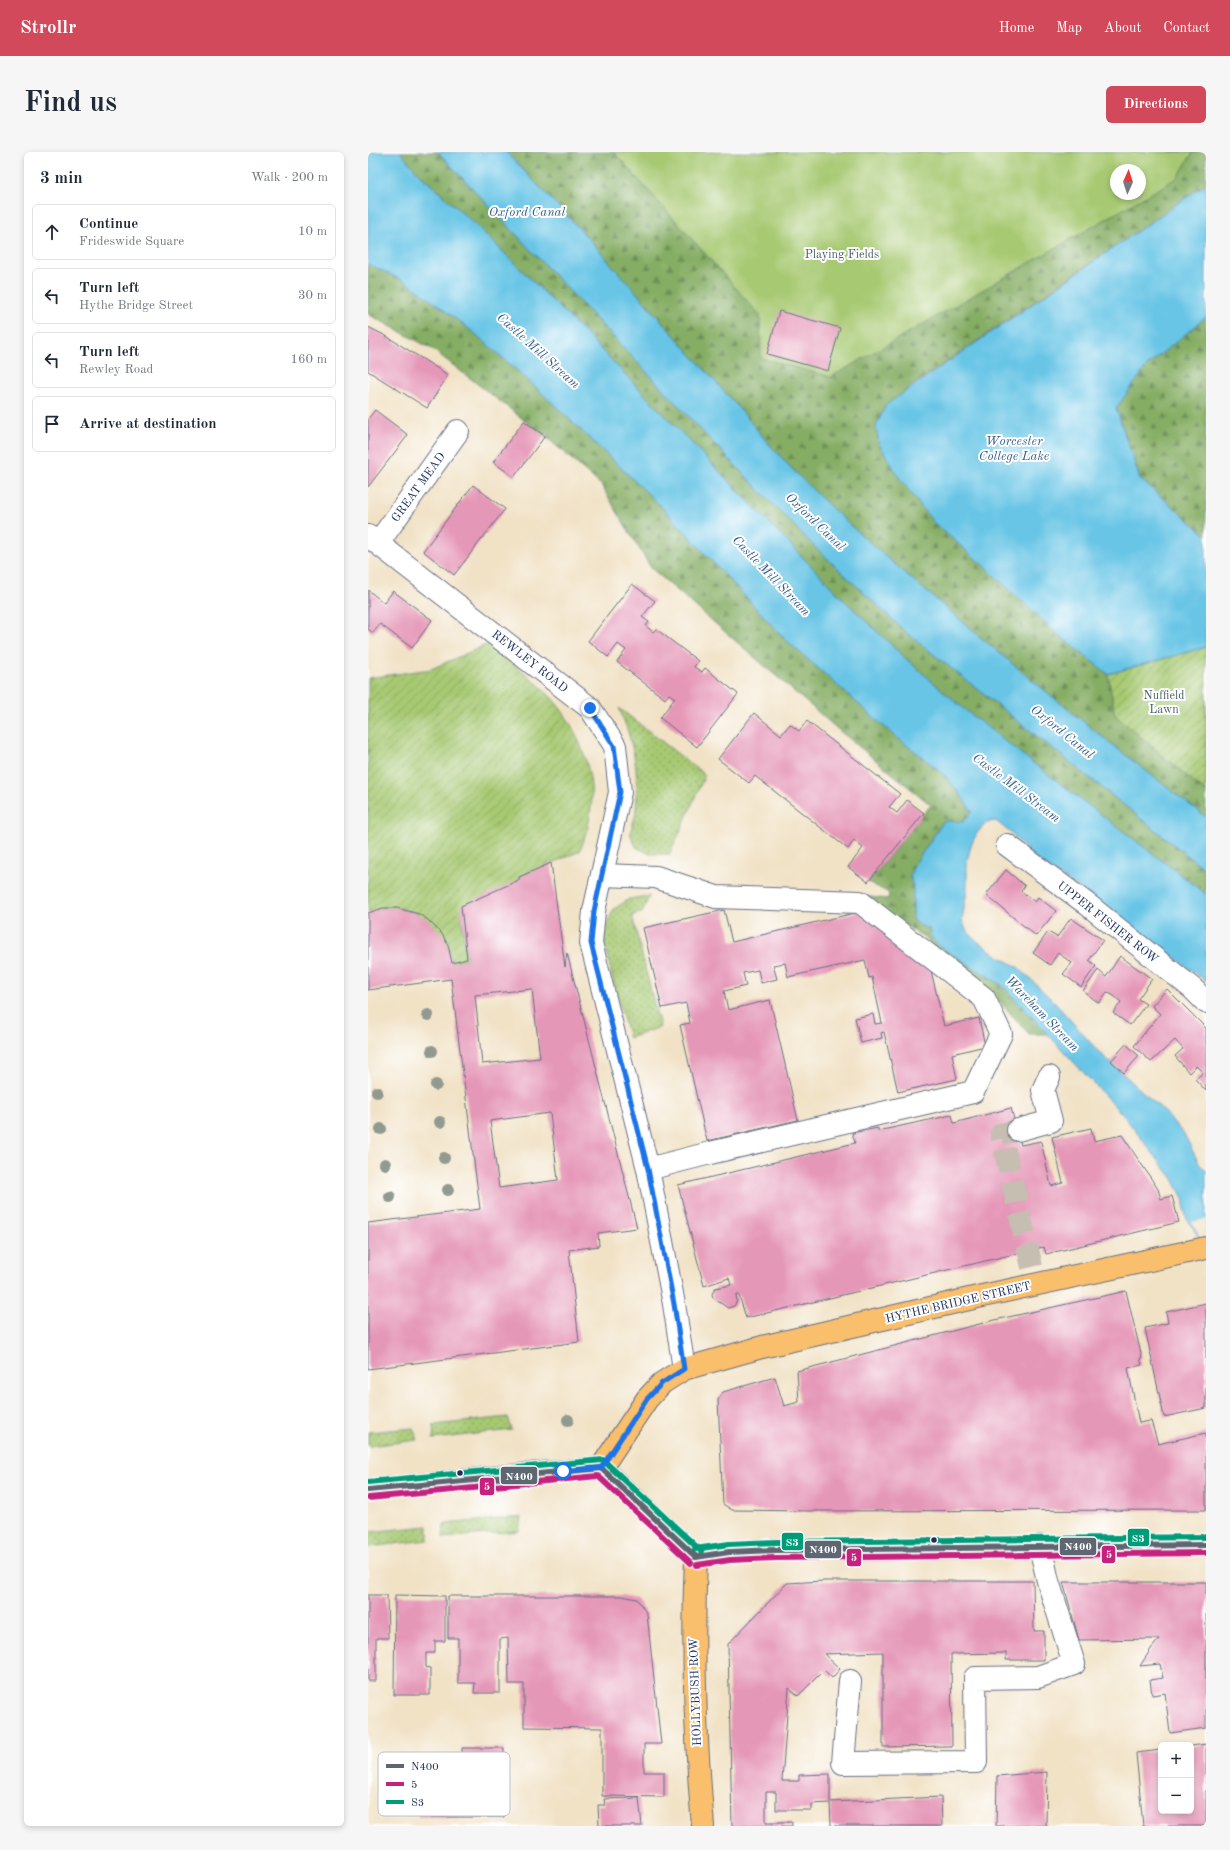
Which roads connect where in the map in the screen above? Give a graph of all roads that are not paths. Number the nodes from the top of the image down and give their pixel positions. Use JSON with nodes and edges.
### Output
{"nodes":[{"id":1,"x":458,"y":431,"type":"dead end"},
{"id":2,"x":373,"y":539,"type":"edge"},
{"id":3,"x":1007,"y":845,"type":"dead end"},
{"id":4,"x":602,"y":875,"type":"junction"},
{"id":5,"x":1206,"y":1002,"type":"edge"},
{"id":6,"x":1049,"y":1077,"type":"dead end"},
{"id":7,"x":1018,"y":1130,"type":"tunnel mouth"},
{"id":8,"x":648,"y":1169,"type":"junction"},
{"id":9,"x":1206,"y":1248,"type":"edge"},
{"id":10,"x":684,"y":1369,"type":"junction"},
{"id":11,"x":601,"y":1468,"type":"junction"},
{"id":12,"x":368,"y":1490,"type":"edge"},
{"id":13,"x":1206,"y":1545,"type":"edge"},
{"id":14,"x":1040,"y":1546,"type":"junction"},
{"id":15,"x":696,"y":1557,"type":"junction"},
{"id":16,"x":850,"y":1681,"type":"dead end"},
{"id":17,"x":703,"y":1826,"type":"edge"}],
"edges":[{"from":1,"to":2,"type":"street","name":"GREAT MEAD"},
{"from":2,"to":4,"type":"street","name":"REWLEY ROAD"},
{"from":3,"to":5,"type":"street","name":"UPPER FISHER ROW"},
{"from":4,"to":8,"type":"street","name":"REWLEY ROAD"},
{"from":4,"to":8,"type":"street"},
{"from":6,"to":7,"type":"street"},
{"from":8,"to":10,"type":"street","name":"REWLEY ROAD"},
{"from":9,"to":10,"type":"main road","name":"HYTHE BRIDGE STREET"},
{"from":10,"to":11,"type":"main road"},
{"from":11,"to":12,"type":"main road"},
{"from":11,"to":15,"type":"main road"},
{"from":13,"to":14,"type":"street"},
{"from":14,"to":15,"type":"street"},
{"from":14,"to":16,"type":"street"},
{"from":15,"to":17,"type":"main road","name":"HOLLYBUSH ROW"}]}
